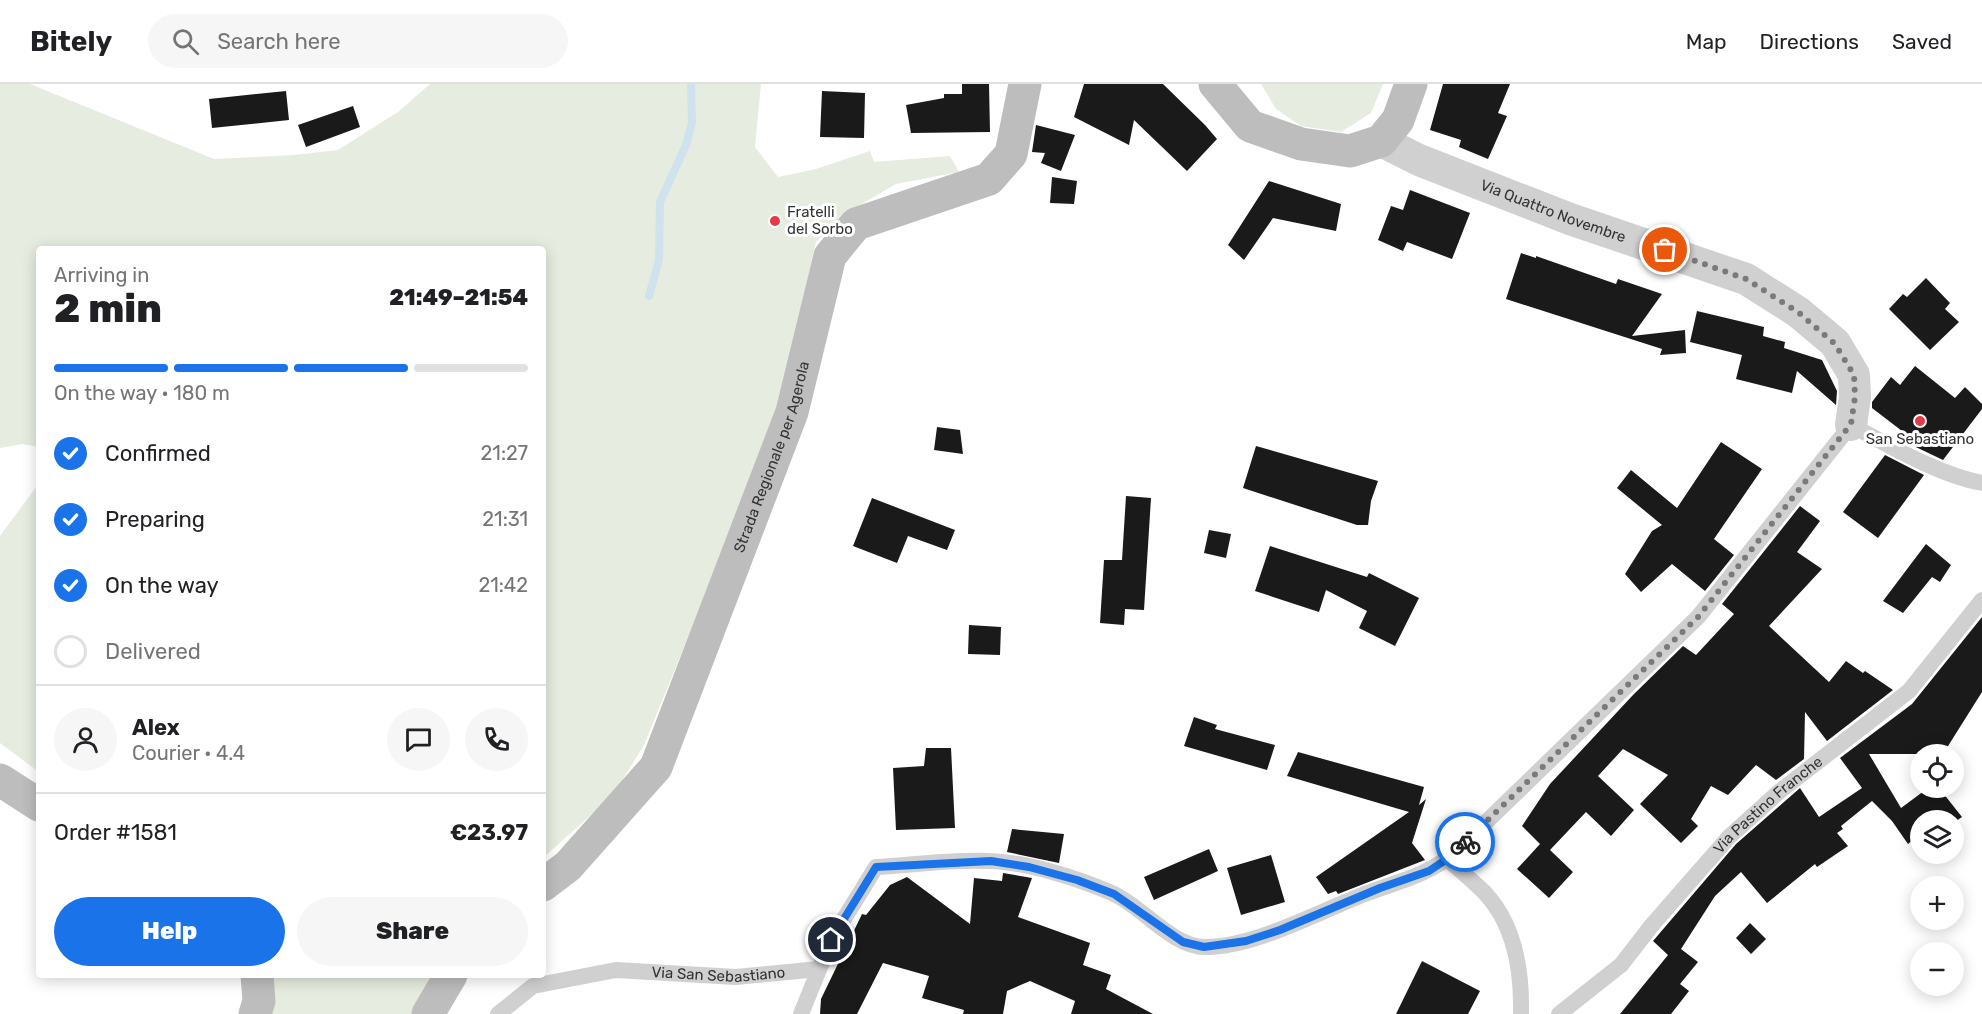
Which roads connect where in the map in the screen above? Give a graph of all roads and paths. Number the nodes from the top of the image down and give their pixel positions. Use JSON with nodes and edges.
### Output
{"nodes":[{"id":1,"x":1025,"y":84,"type":"edge"},
{"id":2,"x":1215,"y":84,"type":"edge"},
{"id":3,"x":1411,"y":84,"type":"edge"},
{"id":4,"x":1381,"y":141,"type":"junction"},
{"id":5,"x":1851,"y":424,"type":"junction"},
{"id":6,"x":1982,"y":483,"type":"edge"},
{"id":7,"x":1982,"y":600,"type":"edge"},
{"id":8,"x":0,"y":780,"type":"edge"},
{"id":9,"x":36,"y":803,"type":"edge"},
{"id":10,"x":1447,"y":859,"type":"junction"},
{"id":11,"x":546,"y":883,"type":"edge"},
{"id":12,"x":819,"y":969,"type":"junction"},
{"id":13,"x":257,"y":978,"type":"edge"},
{"id":14,"x":449,"y":978,"type":"edge"},
{"id":15,"x":255,"y":1014,"type":"edge"},
{"id":16,"x":428,"y":1014,"type":"edge"},
{"id":17,"x":498,"y":1014,"type":"edge"},
{"id":18,"x":801,"y":1014,"type":"edge"},
{"id":19,"x":1521,"y":1014,"type":"edge"},
{"id":20,"x":1558,"y":1014,"type":"edge"}],
"edges":[{"from":1,"to":11,"type":"main road","name":"Strada Regionale per Agerola"},
{"from":2,"to":4,"type":"main road"},
{"from":3,"to":4,"type":"main road"},
{"from":4,"to":5,"type":"street","name":"Via Quattro Novembre"},
{"from":5,"to":6,"type":"lane"},
{"from":5,"to":10,"type":"lane"},
{"from":7,"to":20,"type":"lane","name":"Via Pastino Franche"},
{"from":8,"to":9,"type":"main road"},
{"from":10,"to":12,"type":"lane"},
{"from":10,"to":19,"type":"lane"},
{"from":12,"to":17,"type":"lane","name":"Via San Sebastiano"},
{"from":12,"to":18,"type":"lane"},
{"from":13,"to":15,"type":"main road"},
{"from":14,"to":16,"type":"main road"}]}
